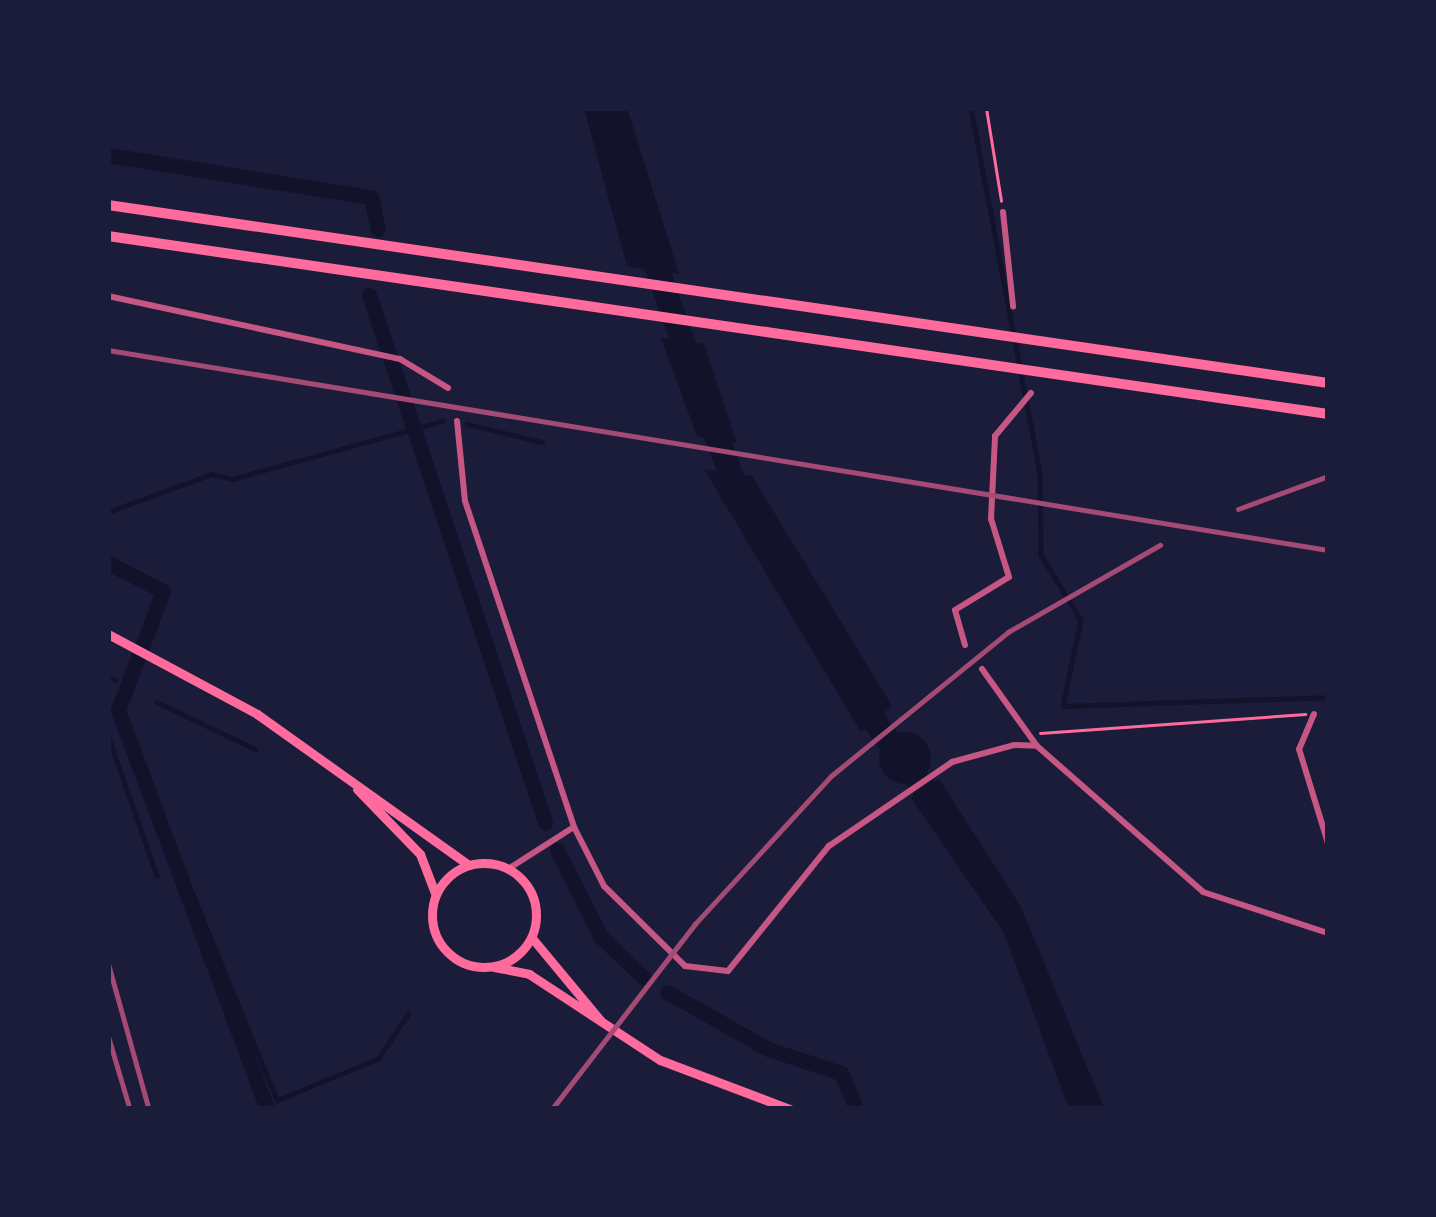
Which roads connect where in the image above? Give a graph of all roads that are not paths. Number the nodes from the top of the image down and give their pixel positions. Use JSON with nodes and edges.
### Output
{"nodes":[{"id":1,"x":108,"y":205,"type":"edge"},
{"id":2,"x":1003,"y":212,"type":"road end"},
{"id":3,"x":108,"y":236,"type":"edge"},
{"id":4,"x":108,"y":296,"type":"edge"},
{"id":5,"x":1013,"y":306,"type":"dead end"},
{"id":6,"x":1328,"y":382,"type":"edge"},
{"id":7,"x":448,"y":388,"type":"dead end"},
{"id":8,"x":1029,"y":397,"type":"dead end"},
{"id":9,"x":1328,"y":414,"type":"edge"},
{"id":10,"x":457,"y":422,"type":"dead end"},
{"id":11,"x":108,"y":634,"type":"edge"},
{"id":12,"x":965,"y":645,"type":"dead end"},
{"id":13,"x":982,"y":668,"type":"dead end"},
{"id":14,"x":1314,"y":713,"type":"road end"},
{"id":15,"x":1037,"y":746,"type":"junction"},
{"id":16,"x":349,"y":781,"type":"junction"},
{"id":17,"x":574,"y":827,"type":"junction"},
{"id":18,"x":1328,"y":843,"type":"edge"},
{"id":19,"x":469,"y":866,"type":"junction"},
{"id":20,"x":508,"y":869,"type":"junction"},
{"id":21,"x":434,"y":901,"type":"junction"},
{"id":22,"x":1328,"y":933,"type":"edge"},
{"id":23,"x":532,"y":938,"type":"junction"},
{"id":24,"x":494,"y":967,"type":"junction"},
{"id":25,"x":604,"y":1025,"type":"junction"},
{"id":26,"x":790,"y":1109,"type":"edge"}],
"edges":[{"from":1,"to":6,"type":"highway"},
{"from":2,"to":5,"type":"street"},
{"from":3,"to":9,"type":"highway"},
{"from":4,"to":7,"type":"street"},
{"from":8,"to":12,"type":"street"},
{"from":10,"to":17,"type":"street"},
{"from":11,"to":16,"type":"main road"},
{"from":13,"to":15,"type":"street"},
{"from":14,"to":18,"type":"street"},
{"from":15,"to":17,"type":"street"},
{"from":15,"to":22,"type":"street"},
{"from":16,"to":19,"type":"main road"},
{"from":16,"to":21,"type":"main road"},
{"from":17,"to":20,"type":"street"},
{"from":19,"to":20,"type":"main road"},
{"from":19,"to":21,"type":"main road"},
{"from":20,"to":23,"type":"main road"},
{"from":21,"to":24,"type":"main road"},
{"from":23,"to":24,"type":"main road"},
{"from":23,"to":25,"type":"main road"},
{"from":24,"to":25,"type":"main road"},
{"from":25,"to":26,"type":"main road"}]}
